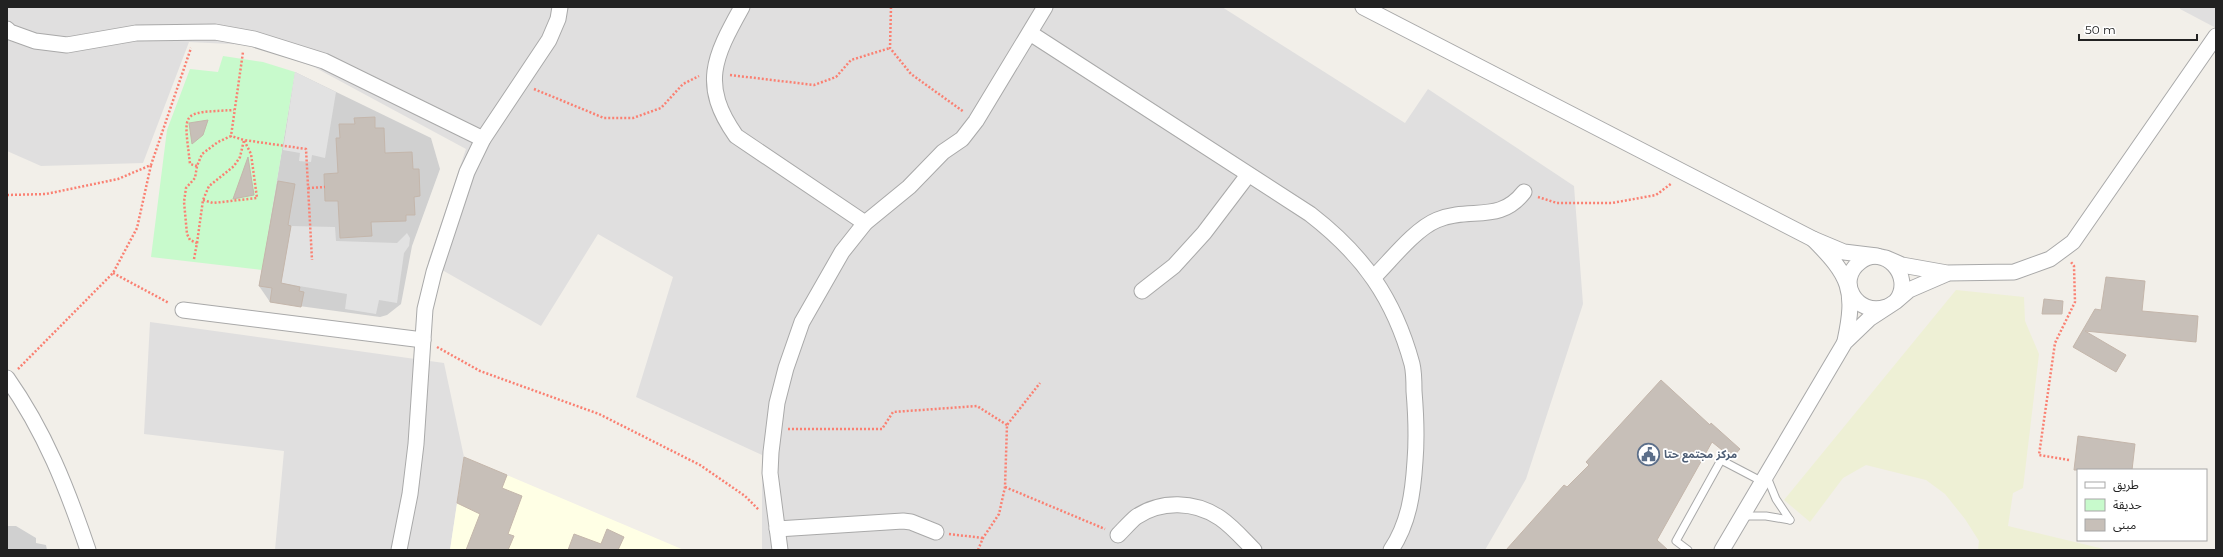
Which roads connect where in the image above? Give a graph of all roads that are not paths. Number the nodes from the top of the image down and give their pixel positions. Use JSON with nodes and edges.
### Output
{"nodes":[{"id":1,"x":560,"y":7,"type":"edge"},
{"id":2,"x":742,"y":7,"type":"edge"},
{"id":3,"x":1045,"y":7,"type":"edge"},
{"id":4,"x":1362,"y":7,"type":"edge"},
{"id":5,"x":7,"y":29,"type":"edge"},
{"id":6,"x":1030,"y":34,"type":"junction"},
{"id":7,"x":2216,"y":36,"type":"edge"},
{"id":8,"x":483,"y":139,"type":"junction"},
{"id":9,"x":1248,"y":176,"type":"junction"},
{"id":10,"x":1524,"y":192,"type":"road end"},
{"id":11,"x":866,"y":223,"type":"junction"},
{"id":12,"x":1813,"y":239,"type":"junction"},
{"id":13,"x":1882,"y":257,"type":"junction"},
{"id":14,"x":1947,"y":273,"type":"junction"},
{"id":15,"x":1374,"y":277,"type":"junction"},
{"id":16,"x":1849,"y":284,"type":"junction"},
{"id":17,"x":1142,"y":291,"type":"dead end"},
{"id":18,"x":1891,"y":304,"type":"junction"},
{"id":19,"x":183,"y":310,"type":"road end"},
{"id":20,"x":423,"y":340,"type":"junction"},
{"id":21,"x":1845,"y":342,"type":"junction"},
{"id":22,"x":8,"y":379,"type":"edge"},
{"id":23,"x":1765,"y":480,"type":"junction"},
{"id":24,"x":1743,"y":516,"type":"junction"},
{"id":25,"x":777,"y":529,"type":"junction"},
{"id":26,"x":936,"y":532,"type":"road end"},
{"id":27,"x":1118,"y":535,"type":"road end"},
{"id":28,"x":88,"y":550,"type":"edge"},
{"id":29,"x":399,"y":550,"type":"edge"},
{"id":30,"x":780,"y":550,"type":"edge"},
{"id":31,"x":1254,"y":550,"type":"edge"},
{"id":32,"x":1390,"y":550,"type":"edge"},
{"id":33,"x":1688,"y":550,"type":"edge"},
{"id":34,"x":1722,"y":550,"type":"edge"}],
"edges":[{"from":1,"to":8,"type":"street"},
{"from":2,"to":11,"type":"street"},
{"from":3,"to":6,"type":"street"},
{"from":4,"to":12,"type":"street"},
{"from":5,"to":8,"type":"street"},
{"from":6,"to":9,"type":"street"},
{"from":6,"to":11,"type":"street"},
{"from":7,"to":14,"type":"street"},
{"from":8,"to":20,"type":"street"},
{"from":9,"to":15,"type":"street"},
{"from":9,"to":17,"type":"street"},
{"from":10,"to":15,"type":"street"},
{"from":11,"to":25,"type":"street"},
{"from":12,"to":13,"type":"street"},
{"from":12,"to":16,"type":"street"},
{"from":13,"to":14,"type":"street"},
{"from":13,"to":16,"type":"street"},
{"from":13,"to":18,"type":"street"},
{"from":14,"to":18,"type":"street"},
{"from":15,"to":32,"type":"street"},
{"from":16,"to":18,"type":"street"},
{"from":16,"to":21,"type":"street"},
{"from":18,"to":21,"type":"street"},
{"from":19,"to":20,"type":"street"},
{"from":20,"to":29,"type":"street"},
{"from":21,"to":23,"type":"street"},
{"from":22,"to":28,"type":"street"},
{"from":23,"to":24,"type":"street"},
{"from":23,"to":24,"type":"lane"},
{"from":23,"to":33,"type":"lane"},
{"from":24,"to":34,"type":"street"},
{"from":25,"to":26,"type":"street"},
{"from":25,"to":30,"type":"street"},
{"from":27,"to":31,"type":"street"}]}
